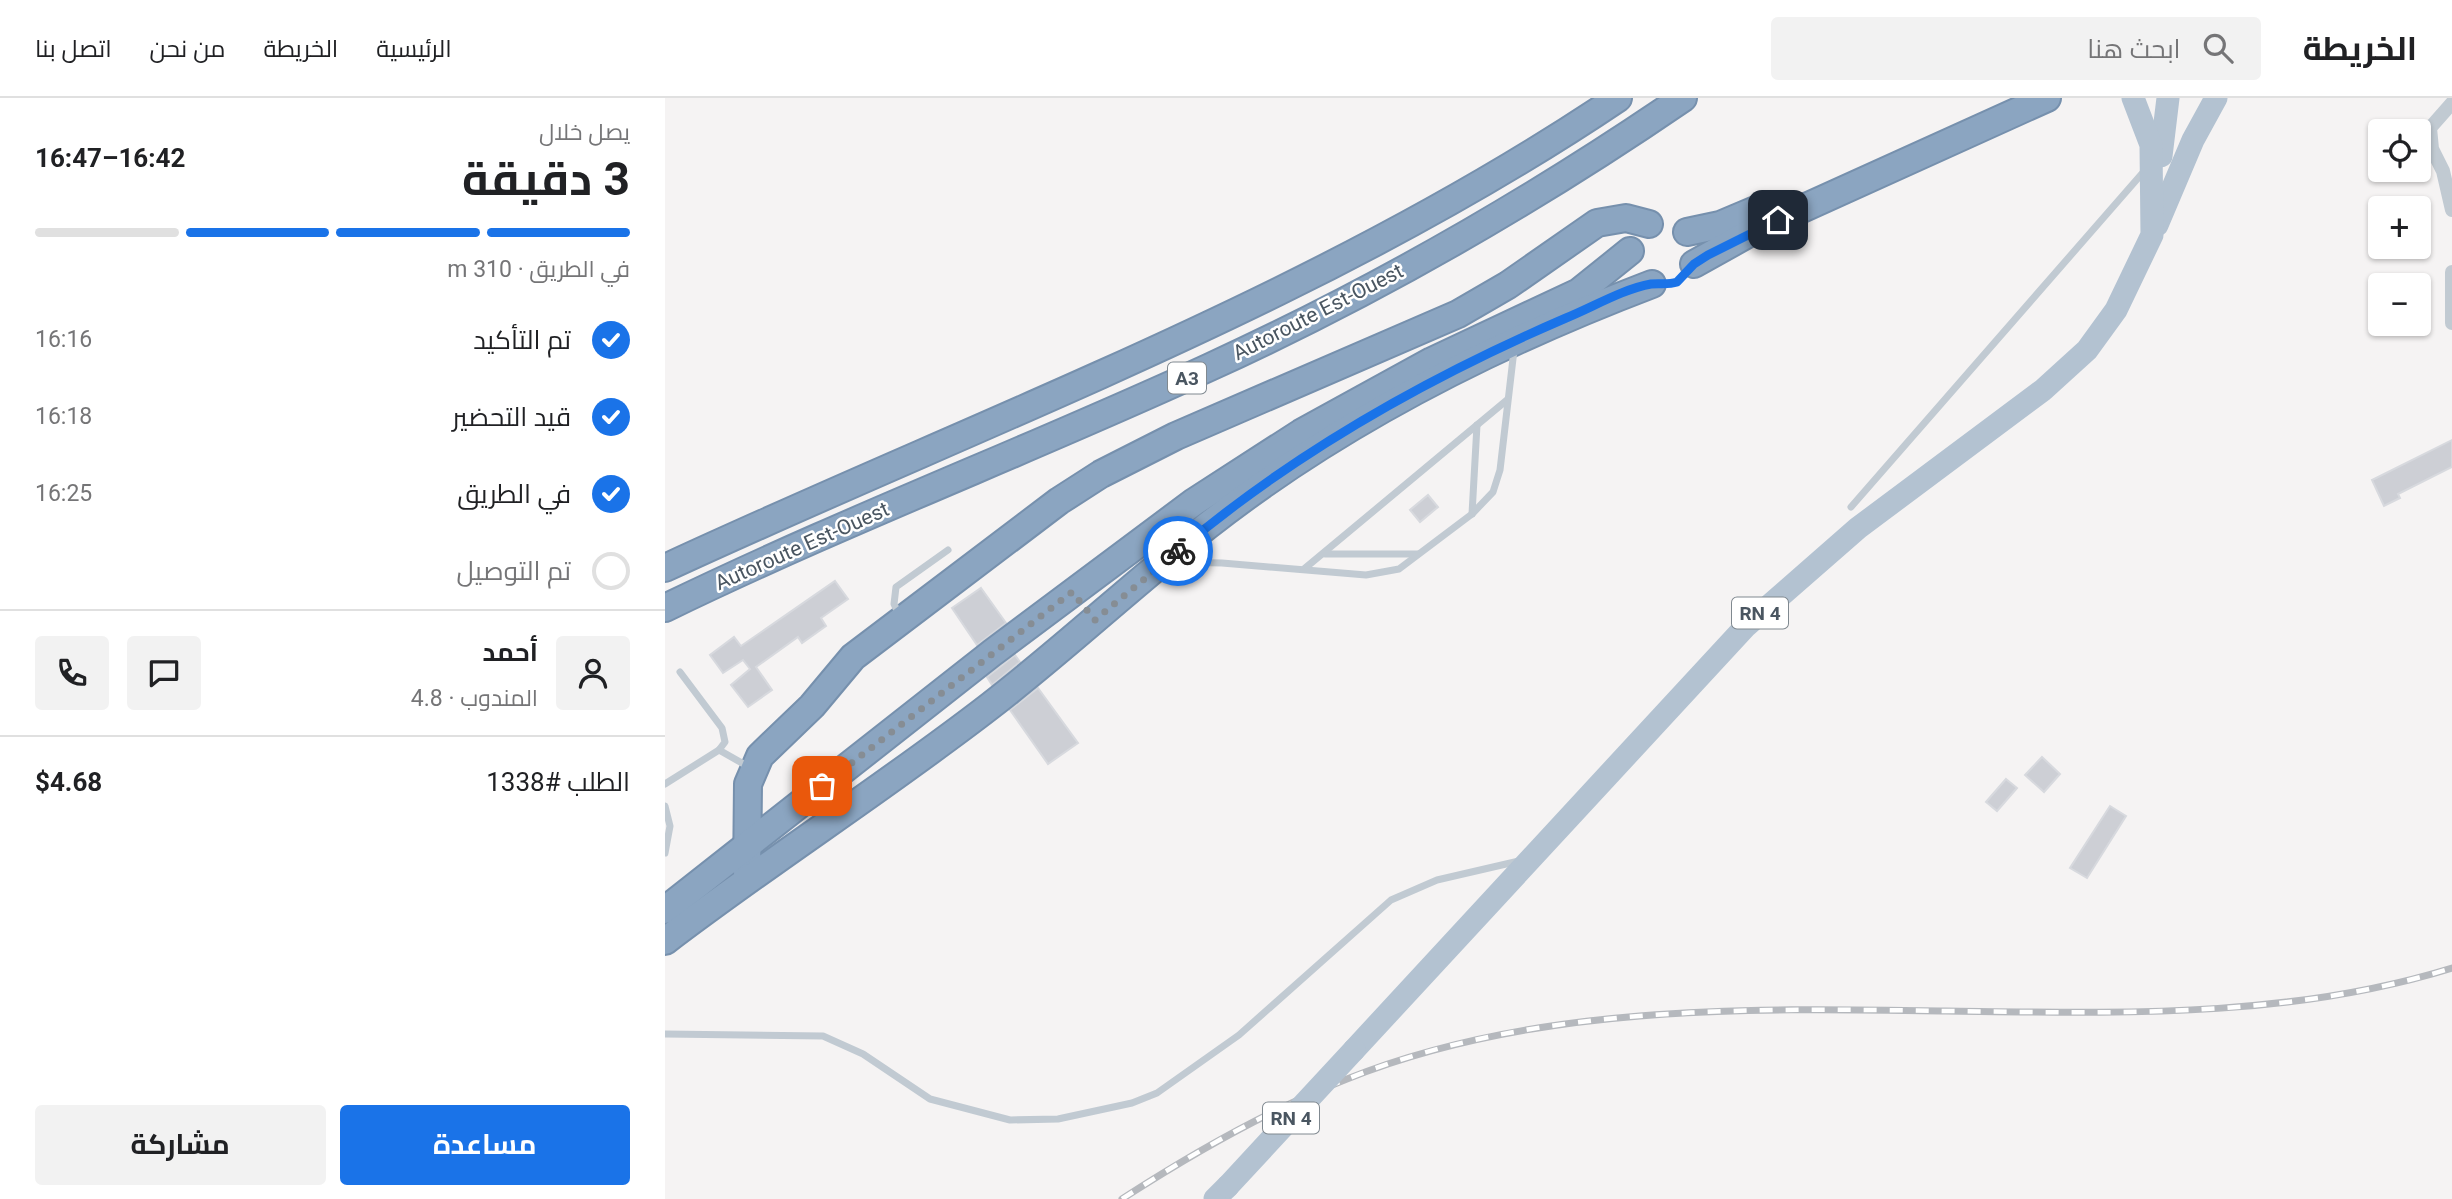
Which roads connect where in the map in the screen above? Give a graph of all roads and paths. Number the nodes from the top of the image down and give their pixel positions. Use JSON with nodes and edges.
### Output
{"nodes":[{"id":1,"x":1618,"y":98,"type":"edge"},
{"id":2,"x":1683,"y":98,"type":"edge"},
{"id":3,"x":2002,"y":98,"type":"edge"},
{"id":4,"x":2046,"y":98,"type":"edge"},
{"id":5,"x":2133,"y":98,"type":"edge"},
{"id":6,"x":2168,"y":98,"type":"edge"},
{"id":7,"x":2216,"y":98,"type":"edge"},
{"id":8,"x":2452,"y":103,"type":"edge"},
{"id":9,"x":2151,"y":163,"type":"junction"},
{"id":10,"x":2154,"y":190,"type":"junction"},
{"id":11,"x":2452,"y":210,"type":"edge"},
{"id":12,"x":1649,"y":224,"type":"junction"},
{"id":13,"x":1688,"y":232,"type":"junction"},
{"id":14,"x":2152,"y":236,"type":"junction"},
{"id":15,"x":1630,"y":251,"type":"junction"},
{"id":16,"x":1694,"y":264,"type":"junction"},
{"id":17,"x":2452,"y":272,"type":"edge"},
{"id":18,"x":1652,"y":284,"type":"junction"},
{"id":19,"x":2452,"y":323,"type":"edge"},
{"id":20,"x":1517,"y":339,"type":"junction"},
{"id":21,"x":1507,"y":399,"type":"junction"},
{"id":22,"x":1477,"y":425,"type":"junction"},
{"id":23,"x":1851,"y":507,"type":"dead end"},
{"id":24,"x":1472,"y":514,"type":"junction"},
{"id":25,"x":949,"y":550,"type":"dead end"},
{"id":26,"x":1324,"y":554,"type":"junction"},
{"id":27,"x":1419,"y":554,"type":"junction"},
{"id":28,"x":1164,"y":563,"type":"junction"},
{"id":29,"x":665,"y":568,"type":"edge"},
{"id":30,"x":1303,"y":570,"type":"junction"},
{"id":31,"x":1072,"y":592,"type":"junction"},
{"id":32,"x":665,"y":608,"type":"edge"},
{"id":33,"x":901,"y":618,"type":"junction"},
{"id":34,"x":1095,"y":620,"type":"junction"},
{"id":35,"x":680,"y":672,"type":"dead end"},
{"id":36,"x":719,"y":750,"type":"junction"},
{"id":37,"x":753,"y":769,"type":"junction"},
{"id":38,"x":665,"y":784,"type":"edge"},
{"id":39,"x":665,"y":806,"type":"edge"},
{"id":40,"x":747,"y":843,"type":"junction"},
{"id":41,"x":665,"y":853,"type":"edge"},
{"id":42,"x":1533,"y":858,"type":"junction"},
{"id":43,"x":747,"y":878,"type":"junction"},
{"id":44,"x":665,"y":910,"type":"edge"},
{"id":45,"x":665,"y":941,"type":"edge"},
{"id":46,"x":665,"y":1034,"type":"edge"},
{"id":47,"x":1222,"y":1193,"type":"edge"}],
"edges":[{"from":1,"to":29,"type":"highway","name":"Autoroute Est-Ouest","number":"A3"},
{"from":2,"to":32,"type":"highway","name":"Autoroute Est-Ouest","number":"A3"},
{"from":3,"to":13,"type":"highway"},
{"from":4,"to":16,"type":"highway"},
{"from":5,"to":9,"type":"main road","number":"RN 4"},
{"from":6,"to":10,"type":"main road","number":"RN 4"},
{"from":7,"to":14,"type":"main road"},
{"from":8,"to":11,"type":"street"},
{"from":9,"to":10,"type":"main road","number":"RN 4"},
{"from":9,"to":23,"type":"lane"},
{"from":10,"to":14,"type":"main road","number":"RN 4"},
{"from":12,"to":13,"type":"highway"},
{"from":12,"to":15,"type":"highway"},
{"from":12,"to":33,"type":"highway"},
{"from":13,"to":16,"type":"highway"},
{"from":14,"to":42,"type":"main road","number":"RN 4"},
{"from":15,"to":18,"type":"highway"},
{"from":15,"to":31,"type":"highway"},
{"from":16,"to":18,"type":"highway"},
{"from":17,"to":19,"type":"street"},
{"from":18,"to":20,"type":"highway"},
{"from":20,"to":21,"type":"lane"},
{"from":20,"to":28,"type":"highway"},
{"from":21,"to":22,"type":"lane"},
{"from":21,"to":24,"type":"lane"},
{"from":22,"to":24,"type":"lane"},
{"from":22,"to":26,"type":"lane"},
{"from":24,"to":27,"type":"lane"},
{"from":25,"to":33,"type":"lane"},
{"from":26,"to":27,"type":"lane"},
{"from":26,"to":30,"type":"lane"},
{"from":27,"to":30,"type":"lane"},
{"from":28,"to":30,"type":"lane"},
{"from":28,"to":34,"type":"highway"},
{"from":31,"to":34,"type":"highway"},
{"from":31,"to":40,"type":"highway"},
{"from":33,"to":37,"type":"highway"},
{"from":34,"to":43,"type":"highway"},
{"from":35,"to":36,"type":"lane"},
{"from":36,"to":37,"type":"lane"},
{"from":36,"to":38,"type":"lane"},
{"from":37,"to":40,"type":"highway"},
{"from":39,"to":41,"type":"lane"},
{"from":40,"to":43,"type":"highway"},
{"from":40,"to":44,"type":"highway"},
{"from":42,"to":46,"type":"lane"},
{"from":42,"to":47,"type":"main road","number":"RN 4","bridge":true},
{"from":43,"to":45,"type":"highway"}]}
